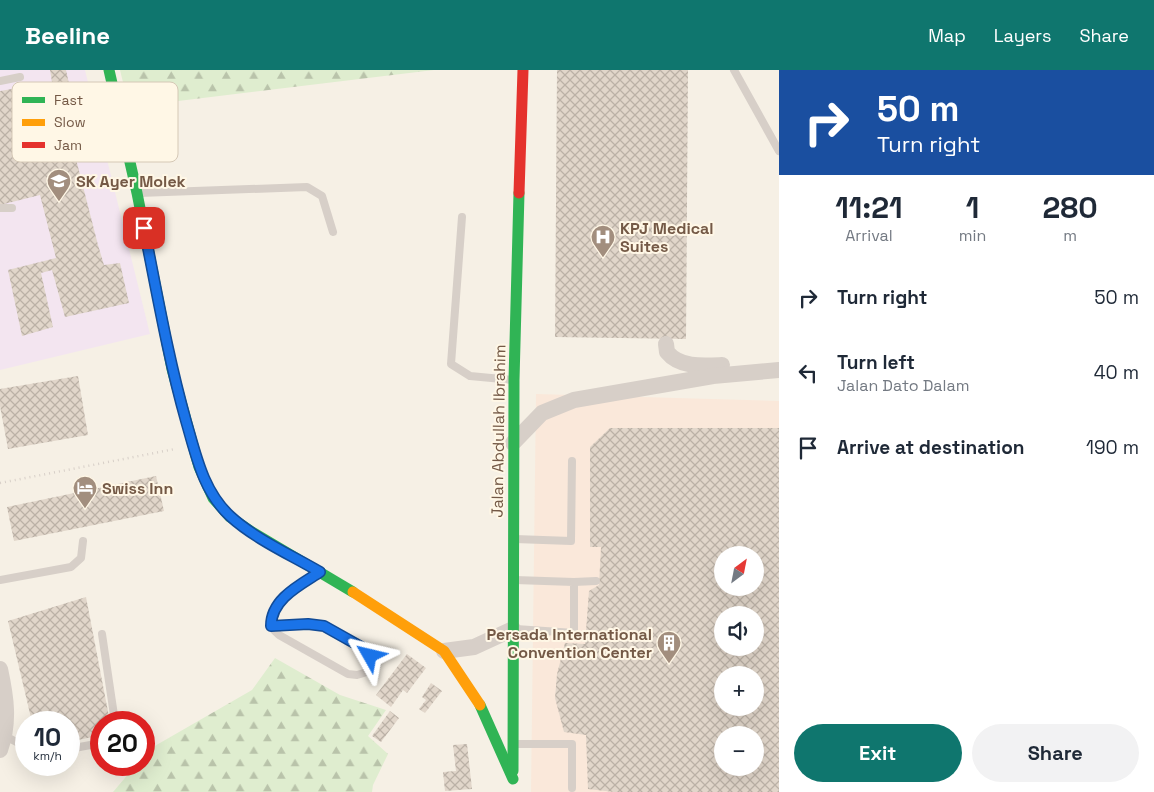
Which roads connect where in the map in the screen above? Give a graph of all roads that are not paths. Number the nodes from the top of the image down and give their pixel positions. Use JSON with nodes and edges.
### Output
{"nodes":[{"id":1,"x":523,"y":70,"type":"edge"},
{"id":2,"x":734,"y":70,"type":"edge"},
{"id":3,"x":20,"y":78,"type":"dead end"},
{"id":4,"x":0,"y":81,"type":"edge"},
{"id":5,"x":779,"y":151,"type":"edge"},
{"id":6,"x":130,"y":162,"type":"edge"},
{"id":7,"x":137,"y":193,"type":"junction"},
{"id":8,"x":0,"y":208,"type":"edge"},
{"id":9,"x":12,"y":208,"type":"dead end"},
{"id":10,"x":462,"y":217,"type":"dead end"},
{"id":11,"x":333,"y":232,"type":"dead end"},
{"id":12,"x":666,"y":344,"type":"dead end"},
{"id":13,"x":779,"y":362,"type":"edge"},
{"id":14,"x":779,"y":370,"type":"edge"},
{"id":15,"x":514,"y":380,"type":"junction"},
{"id":16,"x":513,"y":443,"type":"junction"},
{"id":17,"x":572,"y":462,"type":"dead end"},
{"id":18,"x":513,"y":539,"type":"junction"},
{"id":19,"x":83,"y":541,"type":"dead end"},
{"id":20,"x":320,"y":572,"type":"junction"},
{"id":21,"x":0,"y":580,"type":"edge"},
{"id":22,"x":513,"y":580,"type":"junction"},
{"id":23,"x":596,"y":581,"type":"dead end"},
{"id":24,"x":574,"y":582,"type":"junction"},
{"id":25,"x":271,"y":626,"type":"junction"},
{"id":26,"x":513,"y":629,"type":"junction"},
{"id":27,"x":102,"y":634,"type":"dead end"},
{"id":28,"x":444,"y":651,"type":"junction"},
{"id":29,"x":0,"y":669,"type":"edge"},
{"id":30,"x":113,"y":711,"type":"edge"},
{"id":31,"x":2,"y":743,"type":"edge"},
{"id":32,"x":513,"y":744,"type":"junction"},
{"id":33,"x":15,"y":745,"type":"edge"},
{"id":34,"x":513,"y":779,"type":"junction"},
{"id":35,"x":572,"y":788,"type":"dead end"},
{"id":36,"x":515,"y":792,"type":"edge"}],
"edges":[{"from":1,"to":15,"type":"street","name":"Jalan Abdullah Ibrahim"},
{"from":2,"to":5,"type":"lane"},
{"from":3,"to":4,"type":"lane"},
{"from":6,"to":7,"type":"street"},
{"from":7,"to":11,"type":"lane"},
{"from":7,"to":20,"type":"street"},
{"from":8,"to":9,"type":"lane"},
{"from":10,"to":15,"type":"lane"},
{"from":12,"to":13,"type":"street"},
{"from":14,"to":16,"type":"street"},
{"from":15,"to":16,"type":"street","name":"Jalan Abdullah Ibrahim"},
{"from":16,"to":18,"type":"street","name":"Jalan Abdullah Ibrahim"},
{"from":17,"to":18,"type":"lane"},
{"from":18,"to":22,"type":"street","name":"Jalan Abdullah Ibrahim"},
{"from":19,"to":21,"type":"lane"},
{"from":20,"to":25,"type":"lane"},
{"from":20,"to":28,"type":"street"},
{"from":22,"to":24,"type":"lane"},
{"from":22,"to":26,"type":"street","name":"Jalan Abdullah Ibrahim"},
{"from":23,"to":24,"type":"lane"},
{"from":24,"to":26,"type":"lane"},
{"from":25,"to":25,"type":"lane"},
{"from":26,"to":28,"type":"street"},
{"from":26,"to":32,"type":"street","name":"Jalan Abdullah Ibrahim"},
{"from":27,"to":30,"type":"lane"},
{"from":28,"to":34,"type":"street"},
{"from":29,"to":31,"type":"street"},
{"from":31,"to":33,"type":"lane"},
{"from":32,"to":34,"type":"street","name":"Jalan Abdullah Ibrahim"},
{"from":32,"to":35,"type":"lane"},
{"from":34,"to":36,"type":"street","name":"Jalan Abdullah Ibrahim"}]}
